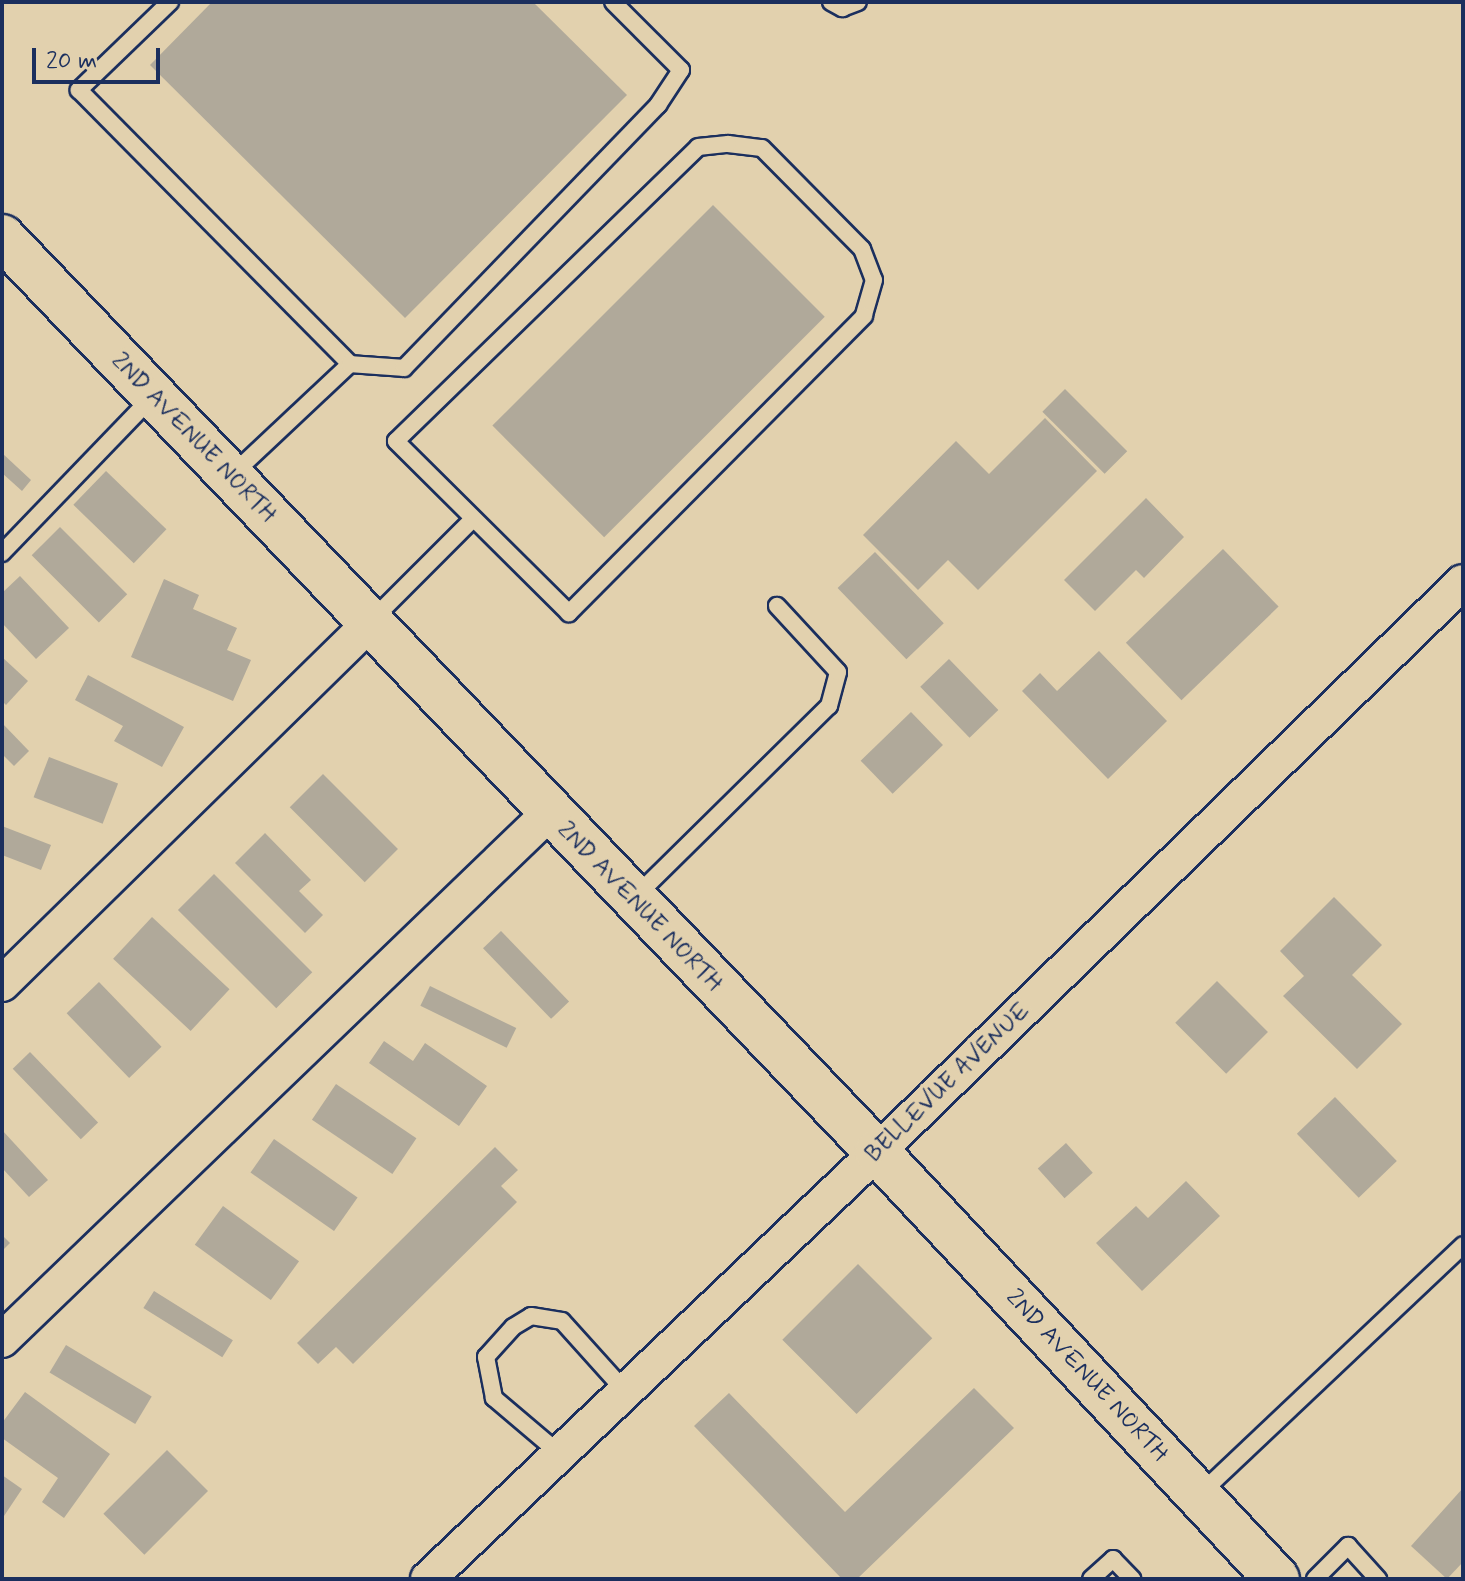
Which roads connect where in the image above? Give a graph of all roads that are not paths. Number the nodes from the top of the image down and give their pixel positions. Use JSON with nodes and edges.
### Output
{"nodes":[{"id":1,"x":170,"y":2,"type":"edge"},
{"id":2,"x":613,"y":2,"type":"edge"},
{"id":3,"x":831,"y":2,"type":"edge"},
{"id":4,"x":858,"y":2,"type":"edge"},
{"id":5,"x":2,"y":237,"type":"edge"},
{"id":6,"x":350,"y":364,"type":"junction"},
{"id":7,"x":154,"y":395,"type":"junction"},
{"id":8,"x":230,"y":476,"type":"junction"},
{"id":9,"x":473,"y":519,"type":"junction"},
{"id":10,"x":2,"y":553,"type":"edge"},
{"id":11,"x":1463,"y":582,"type":"edge"},
{"id":12,"x":777,"y":606,"type":"dead end"},
{"id":13,"x":370,"y":623,"type":"junction"},
{"id":14,"x":549,"y":813,"type":"junction"},
{"id":15,"x":633,"y":900,"type":"junction"},
{"id":16,"x":2,"y":984,"type":"edge"},
{"id":17,"x":877,"y":1152,"type":"junction"},
{"id":18,"x":1463,"y":1245,"type":"edge"},
{"id":19,"x":2,"y":1340,"type":"edge"},
{"id":20,"x":626,"y":1392,"type":"junction"},
{"id":21,"x":560,"y":1454,"type":"junction"},
{"id":22,"x":1198,"y":1495,"type":"junction"},
{"id":23,"x":428,"y":1579,"type":"edge"},
{"id":24,"x":1091,"y":1579,"type":"edge"},
{"id":25,"x":1132,"y":1579,"type":"edge"},
{"id":26,"x":1277,"y":1579,"type":"edge"},
{"id":27,"x":1315,"y":1579,"type":"edge"},
{"id":28,"x":1378,"y":1579,"type":"edge"}],
"edges":[{"from":1,"to":6,"type":"lane"},
{"from":2,"to":6,"type":"lane"},
{"from":3,"to":4,"type":"lane"},
{"from":5,"to":7,"type":"street","name":"2ND AVENUE NORTH"},
{"from":6,"to":8,"type":"lane"},
{"from":7,"to":8,"type":"street","name":"2ND AVENUE NORTH"},
{"from":7,"to":10,"type":"lane"},
{"from":8,"to":13,"type":"street","name":"2ND AVENUE NORTH"},
{"from":9,"to":9,"type":"lane"},
{"from":9,"to":13,"type":"lane"},
{"from":11,"to":17,"type":"street","name":"BELLEVUE AVENUE"},
{"from":12,"to":15,"type":"lane"},
{"from":13,"to":14,"type":"street","name":"2ND AVENUE NORTH"},
{"from":13,"to":16,"type":"street"},
{"from":14,"to":15,"type":"street","name":"2ND AVENUE NORTH"},
{"from":14,"to":19,"type":"street"},
{"from":15,"to":17,"type":"street","name":"2ND AVENUE NORTH"},
{"from":17,"to":20,"type":"street","name":"BELLEVUE AVENUE"},
{"from":17,"to":22,"type":"street","name":"2ND AVENUE NORTH"},
{"from":18,"to":22,"type":"lane"},
{"from":20,"to":21,"type":"street","name":"BELLEVUE AVENUE"},
{"from":20,"to":21,"type":"lane"},
{"from":21,"to":23,"type":"street","name":"BELLEVUE AVENUE"},
{"from":22,"to":26,"type":"street","name":"2ND AVENUE NORTH"},
{"from":24,"to":25,"type":"lane"},
{"from":27,"to":28,"type":"lane"}]}
